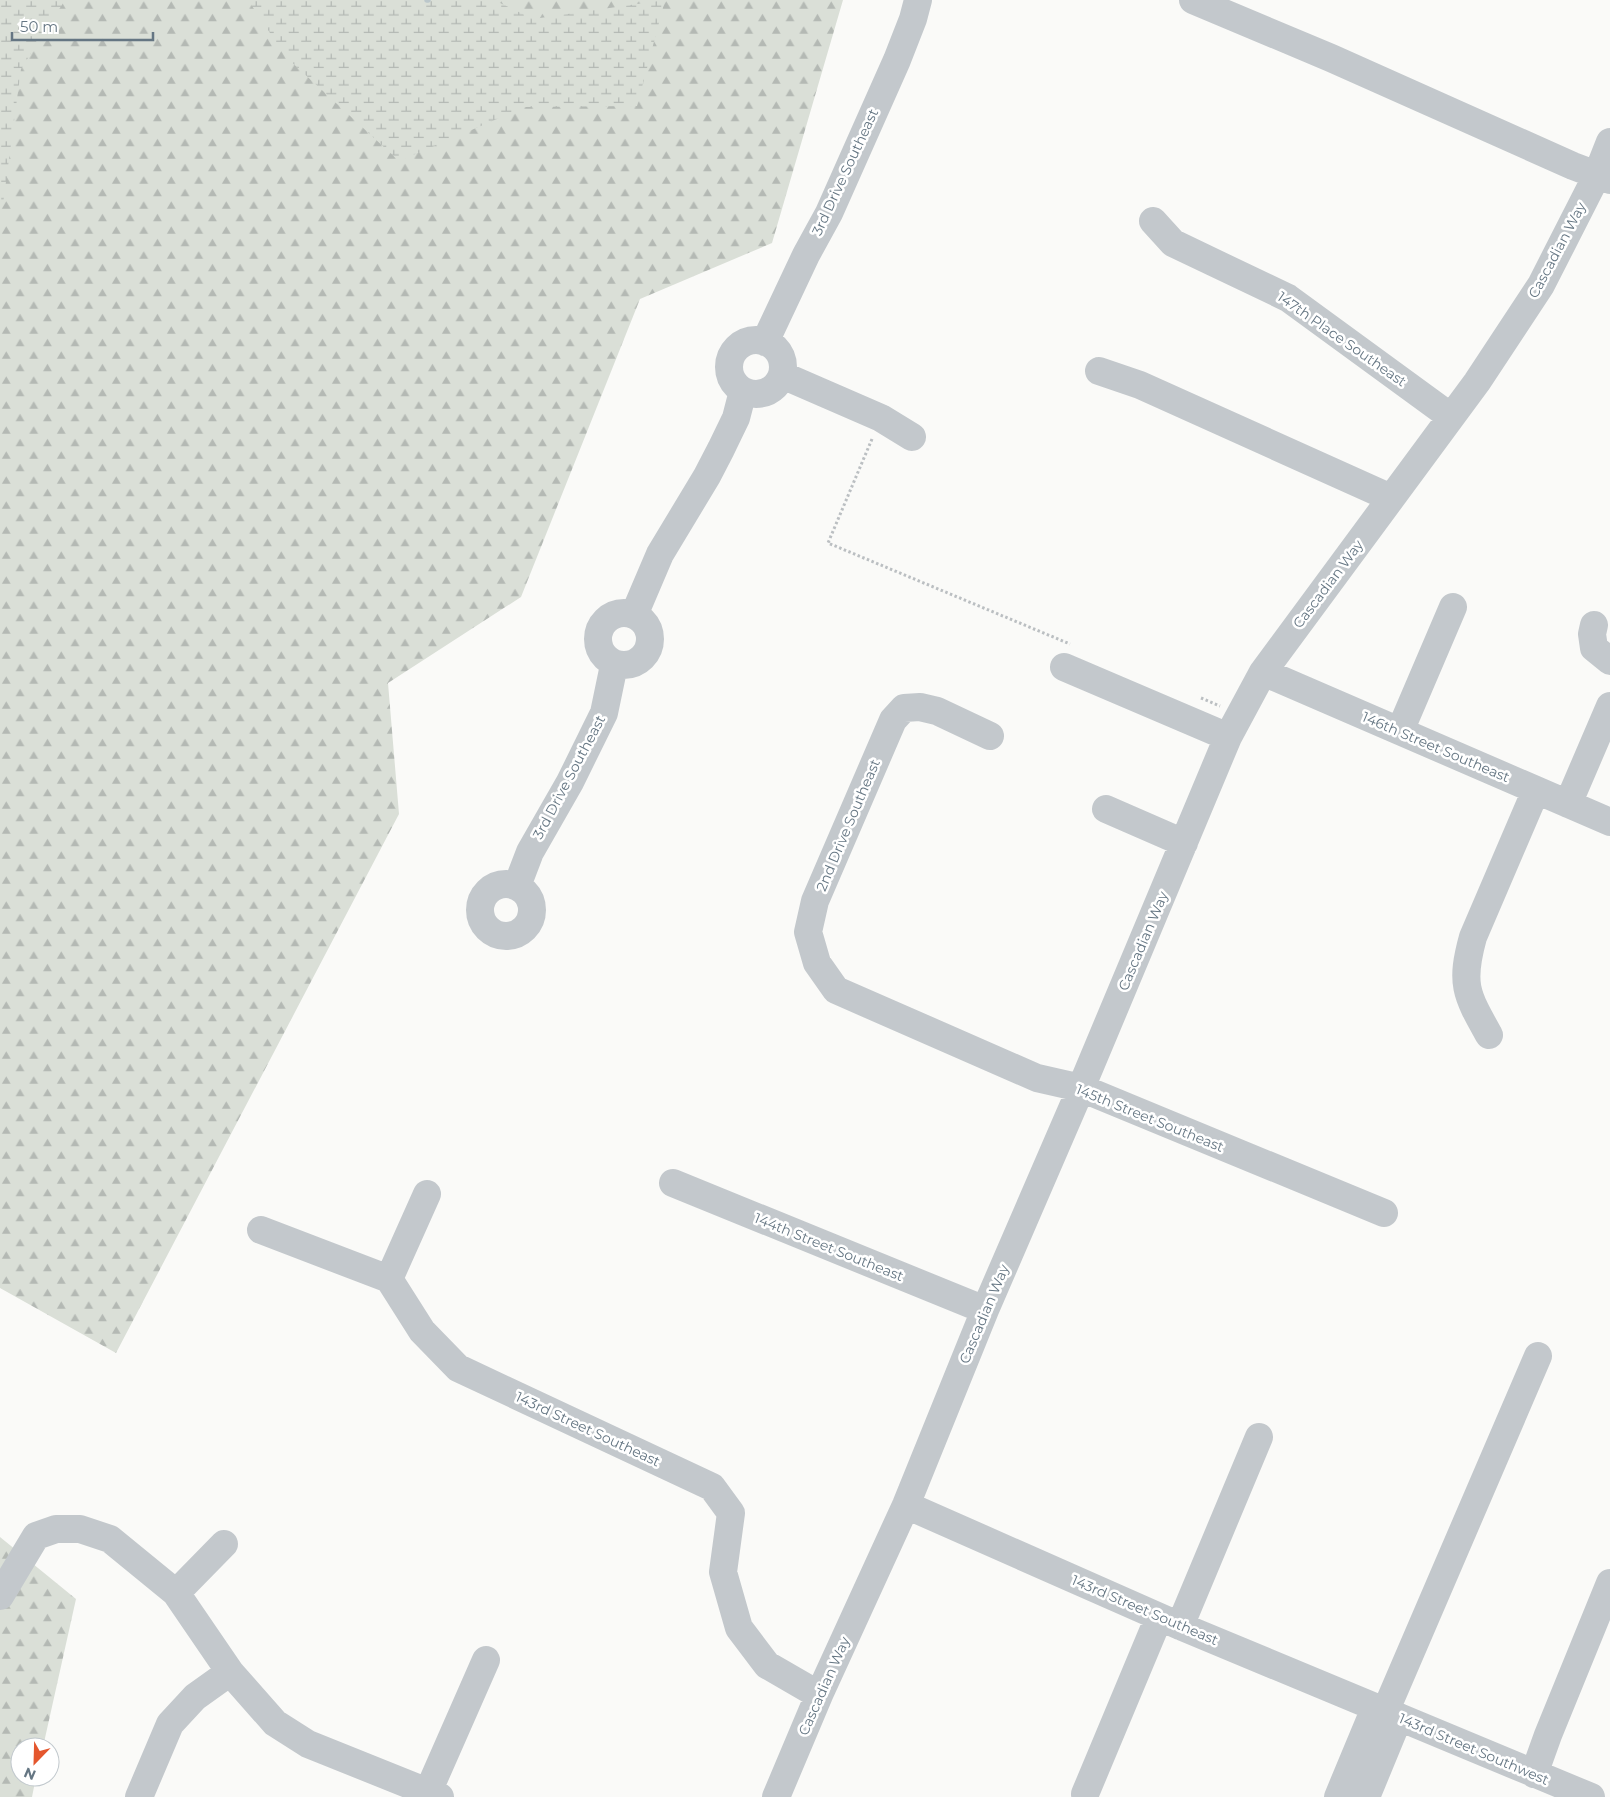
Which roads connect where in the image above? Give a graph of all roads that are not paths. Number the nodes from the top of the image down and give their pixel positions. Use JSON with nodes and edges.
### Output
{"nodes":[{"id":1,"x":918,"y":0,"type":"edge"},
{"id":2,"x":1193,"y":0,"type":"edge"},
{"id":3,"x":1610,"y":142,"type":"edge"},
{"id":4,"x":1603,"y":177,"type":"edge"},
{"id":5,"x":1153,"y":221,"type":"dead end"},
{"id":6,"x":765,"y":342,"type":"junction"},
{"id":7,"x":1099,"y":371,"type":"dead end"},
{"id":8,"x":782,"y":375,"type":"junction"},
{"id":9,"x":743,"y":392,"type":"junction"},
{"id":10,"x":1451,"y":417,"type":"junction"},
{"id":11,"x":912,"y":437,"type":"dead end"},
{"id":12,"x":1391,"y":498,"type":"junction"},
{"id":13,"x":1452,"y":607,"type":"dead end"},
{"id":14,"x":634,"y":614,"type":"junction"},
{"id":15,"x":1594,"y":625,"type":"dead end"},
{"id":16,"x":1069,"y":656,"type":"road end"},
{"id":17,"x":1610,"y":661,"type":"edge"},
{"id":18,"x":614,"y":665,"type":"junction"},
{"id":19,"x":1263,"y":672,"type":"junction"},
{"id":20,"x":1610,"y":706,"type":"edge"},
{"id":21,"x":1234,"y":726,"type":"junction"},
{"id":22,"x":1400,"y":731,"type":"junction"},
{"id":23,"x":990,"y":736,"type":"dead end"},
{"id":24,"x":1536,"y":790,"type":"junction"},
{"id":25,"x":1568,"y":804,"type":"junction"},
{"id":26,"x":1106,"y":809,"type":"dead end"},
{"id":27,"x":1610,"y":822,"type":"edge"},
{"id":28,"x":1184,"y":843,"type":"junction"},
{"id":29,"x":516,"y":886,"type":"dead end"},
{"id":30,"x":817,"y":963,"type":"joint"},
{"id":31,"x":1489,"y":1035,"type":"dead end"},
{"id":32,"x":1081,"y":1088,"type":"junction"},
{"id":33,"x":673,"y":1183,"type":"dead end"},
{"id":34,"x":427,"y":1194,"type":"dead end"},
{"id":35,"x":1384,"y":1213,"type":"dead end"},
{"id":36,"x":261,"y":1230,"type":"dead end"},
{"id":37,"x":389,"y":1279,"type":"junction"},
{"id":38,"x":985,"y":1310,"type":"junction"},
{"id":39,"x":1538,"y":1356,"type":"dead end"},
{"id":40,"x":1259,"y":1438,"type":"dead end"},
{"id":41,"x":906,"y":1506,"type":"junction"},
{"id":42,"x":224,"y":1544,"type":"dead end"},
{"id":43,"x":1610,"y":1583,"type":"edge"},
{"id":44,"x":176,"y":1593,"type":"junction"},
{"id":45,"x":0,"y":1596,"type":"edge"},
{"id":46,"x":1169,"y":1621,"type":"junction"},
{"id":47,"x":486,"y":1660,"type":"dead end"},
{"id":48,"x":230,"y":1672,"type":"junction"},
{"id":49,"x":819,"y":1695,"type":"junction"},
{"id":50,"x":1386,"y":1712,"type":"junction"},
{"id":51,"x":1534,"y":1774,"type":"junction"},
{"id":52,"x":1085,"y":1794,"type":"dead end"},
{"id":53,"x":434,"y":1795,"type":"edge"},
{"id":54,"x":139,"y":1797,"type":"edge"},
{"id":55,"x":776,"y":1797,"type":"edge"},
{"id":56,"x":1338,"y":1797,"type":"edge"},
{"id":57,"x":1366,"y":1797,"type":"edge"},
{"id":58,"x":1590,"y":1797,"type":"edge"}],
"edges":[{"from":1,"to":6,"type":"street","name":"3rd Drive Southeast"},
{"from":2,"to":4,"type":"street"},
{"from":3,"to":4,"type":"street","name":"Cascadian Way"},
{"from":4,"to":10,"type":"street","name":"Cascadian Way"},
{"from":5,"to":10,"type":"street","name":"147th Place Southeast"},
{"from":6,"to":8,"type":"street"},
{"from":6,"to":9,"type":"street"},
{"from":7,"to":12,"type":"street"},
{"from":8,"to":9,"type":"street"},
{"from":8,"to":11,"type":"street"},
{"from":9,"to":14,"type":"street"},
{"from":10,"to":12,"type":"street","name":"Cascadian Way"},
{"from":12,"to":19,"type":"street","name":"Cascadian Way"},
{"from":13,"to":22,"type":"street"},
{"from":14,"to":18,"type":"street"},
{"from":14,"to":18,"type":"street"},
{"from":15,"to":17,"type":"street"},
{"from":16,"to":21,"type":"street"},
{"from":18,"to":29,"type":"street","name":"3rd Drive Southeast"},
{"from":19,"to":21,"type":"street","name":"Cascadian Way"},
{"from":19,"to":22,"type":"street","name":"146th Street Southeast"},
{"from":20,"to":25,"type":"street"},
{"from":21,"to":28,"type":"street","name":"Cascadian Way"},
{"from":22,"to":24,"type":"street","name":"146th Street Southeast"},
{"from":23,"to":30,"type":"street","name":"2nd Drive Southeast"},
{"from":24,"to":25,"type":"street","name":"146th Street Southeast"},
{"from":24,"to":31,"type":"street"},
{"from":25,"to":27,"type":"street","name":"146th Street Southeast"},
{"from":26,"to":28,"type":"street"},
{"from":28,"to":32,"type":"street","name":"Cascadian Way"},
{"from":30,"to":32,"type":"street","name":"145th Street Southeast"},
{"from":32,"to":35,"type":"street","name":"145th Street Southeast"},
{"from":32,"to":38,"type":"street","name":"Cascadian Way"},
{"from":33,"to":38,"type":"street","name":"144th Street Southeast"},
{"from":34,"to":37,"type":"street"},
{"from":36,"to":37,"type":"street"},
{"from":37,"to":49,"type":"street","name":"143rd Street Southeast"},
{"from":38,"to":41,"type":"street","name":"Cascadian Way"},
{"from":39,"to":50,"type":"street"},
{"from":40,"to":46,"type":"street"},
{"from":41,"to":46,"type":"street","name":"143rd Street Southeast"},
{"from":41,"to":49,"type":"street","name":"Cascadian Way"},
{"from":42,"to":44,"type":"street"},
{"from":43,"to":51,"type":"street"},
{"from":44,"to":45,"type":"street"},
{"from":44,"to":48,"type":"street"},
{"from":46,"to":50,"type":"street","name":"143rd Street Southeast"},
{"from":46,"to":52,"type":"street"},
{"from":47,"to":53,"type":"street"},
{"from":48,"to":53,"type":"street"},
{"from":48,"to":54,"type":"street"},
{"from":49,"to":55,"type":"street","name":"Cascadian Way"},
{"from":50,"to":51,"type":"street","name":"143rd Street Southwest"},
{"from":50,"to":56,"type":"street"},
{"from":50,"to":57,"type":"street"},
{"from":51,"to":58,"type":"street","name":"143rd Street Southwest"}]}
